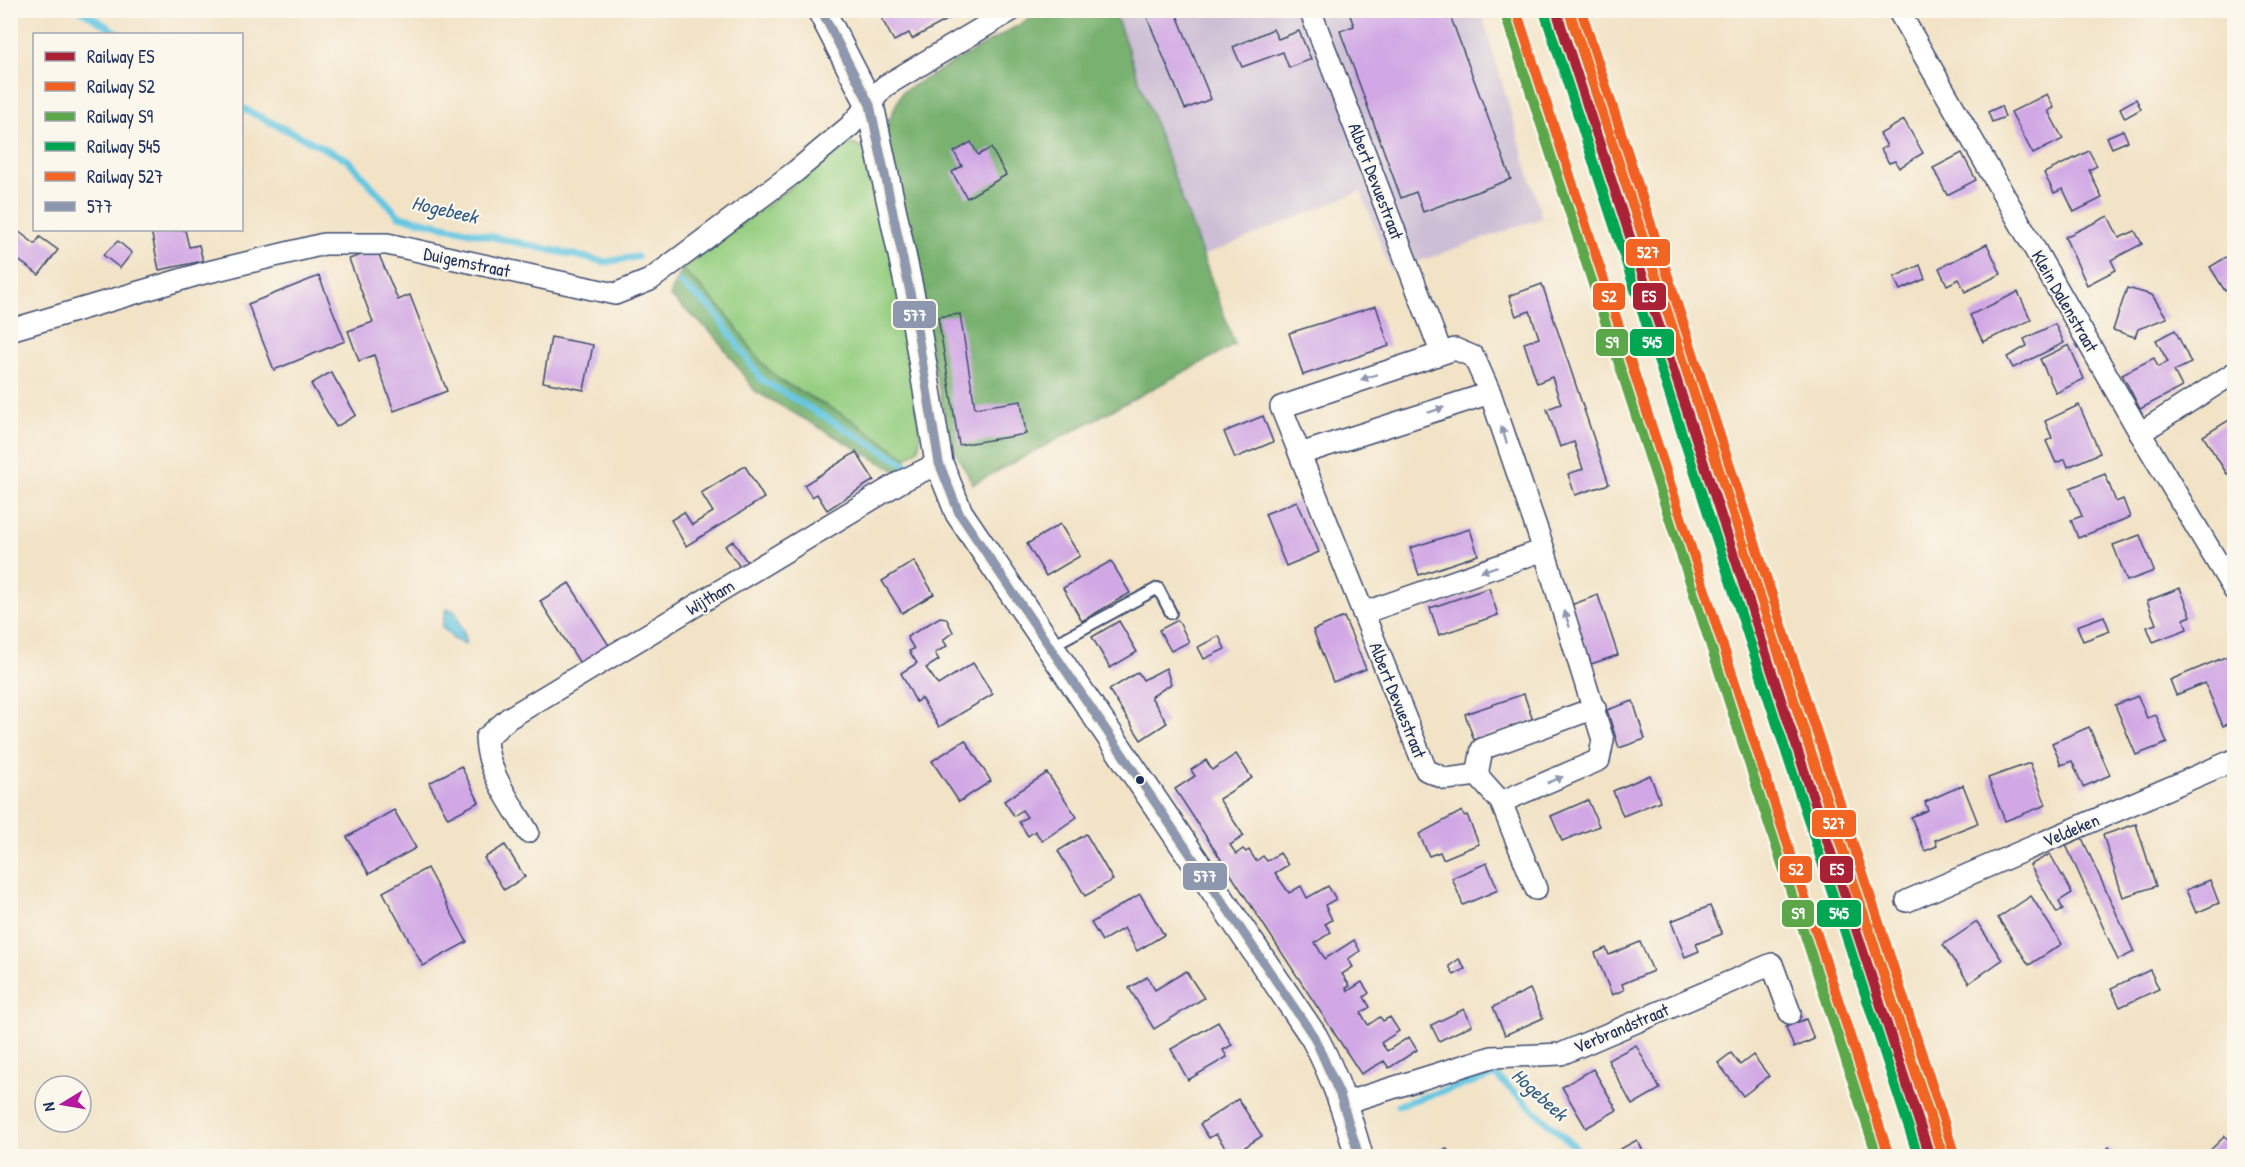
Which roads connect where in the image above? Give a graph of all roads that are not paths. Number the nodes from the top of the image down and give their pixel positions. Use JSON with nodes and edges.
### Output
{"nodes":[{"id":1,"x":821,"y":10,"type":"edge"},
{"id":2,"x":1012,"y":10,"type":"edge"},
{"id":3,"x":1310,"y":10,"type":"edge"},
{"id":4,"x":1898,"y":10,"type":"edge"},
{"id":5,"x":870,"y":105,"type":"junction"},
{"id":6,"x":10,"y":330,"type":"edge"},
{"id":7,"x":1441,"y":352,"type":"junction"},
{"id":8,"x":2235,"y":373,"type":"edge"},
{"id":9,"x":1490,"y":393,"type":"junction"},
{"id":10,"x":2140,"y":434,"type":"junction"},
{"id":11,"x":1300,"y":454,"type":"junction"},
{"id":12,"x":939,"y":463,"type":"junction"},
{"id":13,"x":1544,"y":550,"type":"junction"},
{"id":14,"x":2235,"y":590,"type":"edge"},
{"id":15,"x":1171,"y":613,"type":"dead end"},
{"id":16,"x":1363,"y":613,"type":"junction"},
{"id":17,"x":1051,"y":646,"type":"junction"},
{"id":18,"x":1595,"y":708,"type":"junction"},
{"id":19,"x":2235,"y":760,"type":"edge"},
{"id":20,"x":1477,"y":775,"type":"junction"},
{"id":21,"x":1501,"y":802,"type":"junction"},
{"id":22,"x":528,"y":832,"type":"dead end"},
{"id":23,"x":1536,"y":889,"type":"dead end"},
{"id":24,"x":1907,"y":901,"type":"dead end"},
{"id":25,"x":1790,"y":1013,"type":"dead end"},
{"id":26,"x":1344,"y":1103,"type":"junction"},
{"id":27,"x":1359,"y":1156,"type":"edge"}],
"edges":[{"from":1,"to":5,"type":"street"},
{"from":2,"to":5,"type":"street"},
{"from":3,"to":7,"type":"street","name":"Albert Devuestraat"},
{"from":4,"to":10,"type":"street","name":"Klein Dalenstraat"},
{"from":5,"to":6,"type":"street","name":"Duigemstraat"},
{"from":5,"to":12,"type":"street"},
{"from":7,"to":9,"type":"street","name":"Albert Devuestraat"},
{"from":7,"to":11,"type":"street","name":"Albert Devuestraat","one_way":true},
{"from":8,"to":10,"type":"street"},
{"from":11,"to":9,"type":"street","one_way":true},
{"from":13,"to":9,"type":"street","name":"Albert Devuestraat","one_way":true},
{"from":10,"to":14,"type":"street","name":"Klein Dalenstraat"},
{"from":11,"to":16,"type":"street","name":"Albert Devuestraat"},
{"from":12,"to":17,"type":"street"},
{"from":12,"to":22,"type":"street","name":"Wijtham"},
{"from":13,"to":16,"type":"street","one_way":true},
{"from":18,"to":13,"type":"street","name":"Albert Devuestraat","one_way":true},
{"from":15,"to":17,"type":"lane"},
{"from":16,"to":20,"type":"street","name":"Albert Devuestraat"},
{"from":17,"to":26,"type":"street"},
{"from":18,"to":20,"type":"street"},
{"from":21,"to":18,"type":"street","name":"Albert Devuestraat","one_way":true},
{"from":19,"to":24,"type":"street","name":"Veldeken"},
{"from":20,"to":21,"type":"street"},
{"from":21,"to":23,"type":"street"},
{"from":25,"to":26,"type":"street","name":"Verbrandstraat"},
{"from":26,"to":27,"type":"street"}]}
